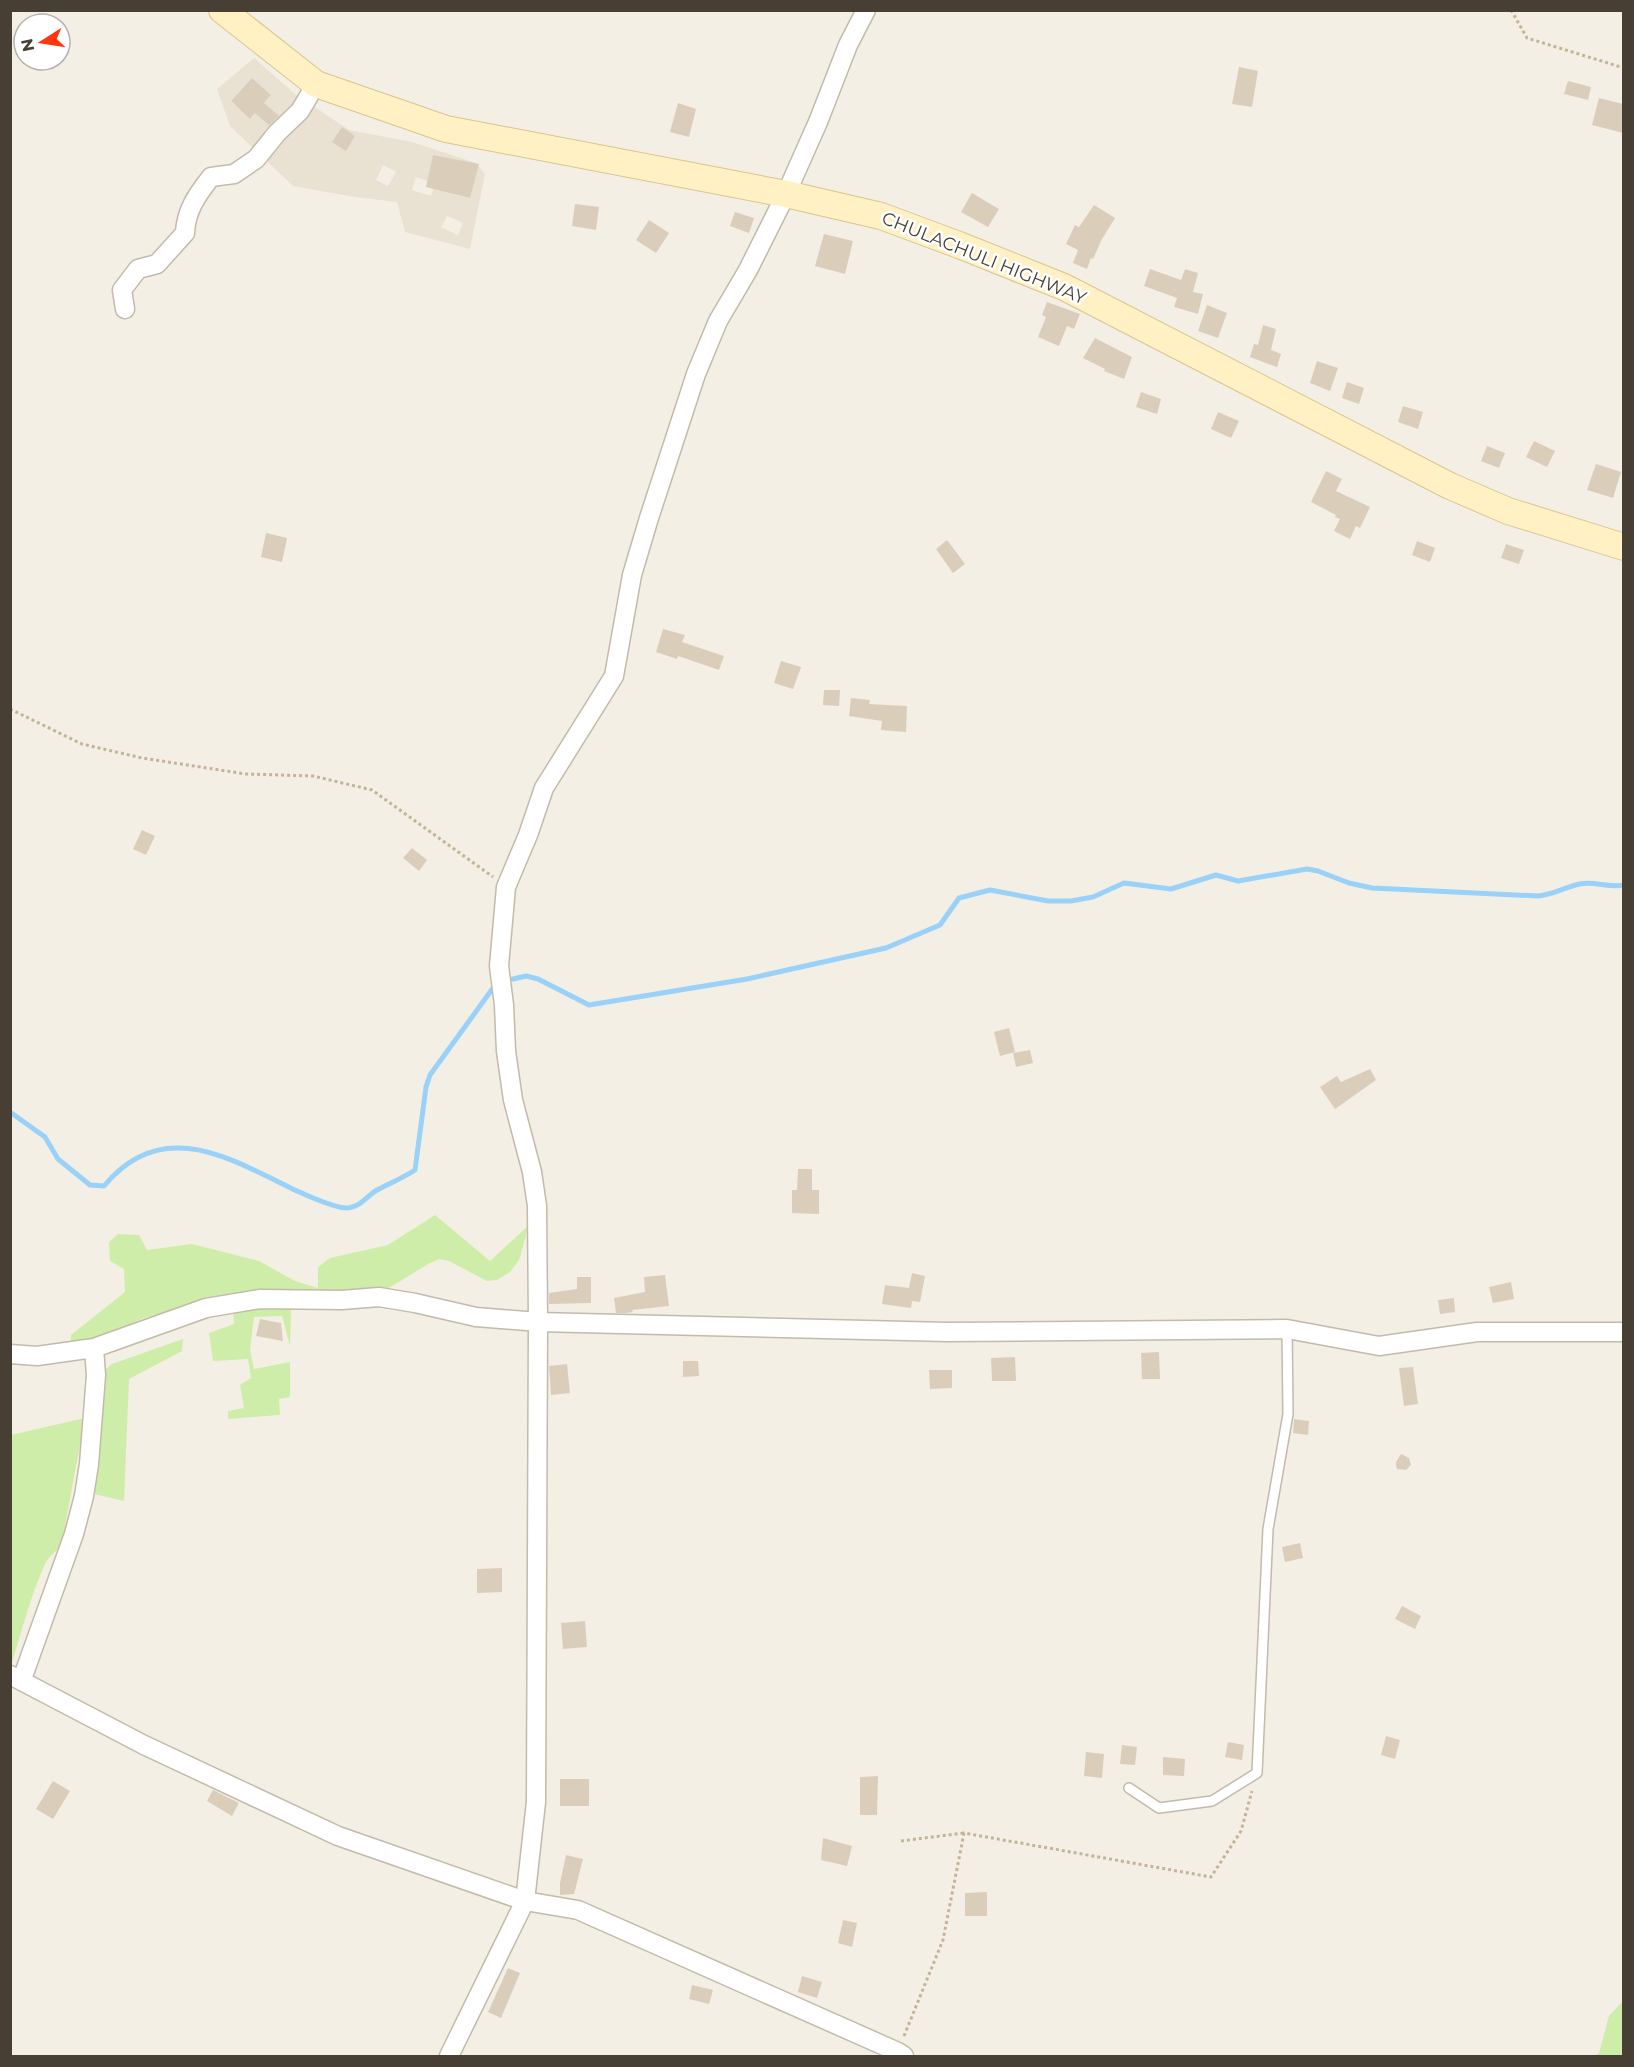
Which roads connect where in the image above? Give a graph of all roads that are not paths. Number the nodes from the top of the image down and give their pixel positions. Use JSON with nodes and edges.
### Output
{"nodes":[{"id":1,"x":222,"y":10,"type":"edge"},
{"id":2,"x":866,"y":10,"type":"edge"},
{"id":3,"x":316,"y":84,"type":"junction"},
{"id":4,"x":786,"y":194,"type":"junction"},
{"id":5,"x":125,"y":309,"type":"dead end"},
{"id":6,"x":1623,"y":547,"type":"edge"},
{"id":7,"x":538,"y":1322,"type":"junction"},
{"id":8,"x":1287,"y":1329,"type":"junction"},
{"id":9,"x":1623,"y":1332,"type":"edge"},
{"id":10,"x":94,"y":1348,"type":"junction"},
{"id":11,"x":10,"y":1354,"type":"edge"},
{"id":12,"x":16,"y":1677,"type":"edge"},
{"id":13,"x":1129,"y":1788,"type":"dead end"},
{"id":14,"x":525,"y":1901,"type":"junction"},
{"id":15,"x":901,"y":2054,"type":"edge"},
{"id":16,"x":449,"y":2056,"type":"edge"}],
"edges":[{"from":1,"to":3,"type":"street","name":"CHULACHULI HIGHWAY"},
{"from":2,"to":4,"type":"street"},
{"from":3,"to":4,"type":"street","name":"CHULACHULI HIGHWAY"},
{"from":3,"to":5,"type":"street"},
{"from":4,"to":6,"type":"street","name":"CHULACHULI HIGHWAY"},
{"from":4,"to":7,"type":"street"},
{"from":7,"to":8,"type":"street"},
{"from":7,"to":10,"type":"street"},
{"from":7,"to":14,"type":"street"},
{"from":8,"to":9,"type":"street"},
{"from":8,"to":13,"type":"lane"},
{"from":10,"to":11,"type":"street"},
{"from":10,"to":12,"type":"street"},
{"from":12,"to":14,"type":"street"},
{"from":14,"to":15,"type":"street"},
{"from":14,"to":16,"type":"street"}]}
